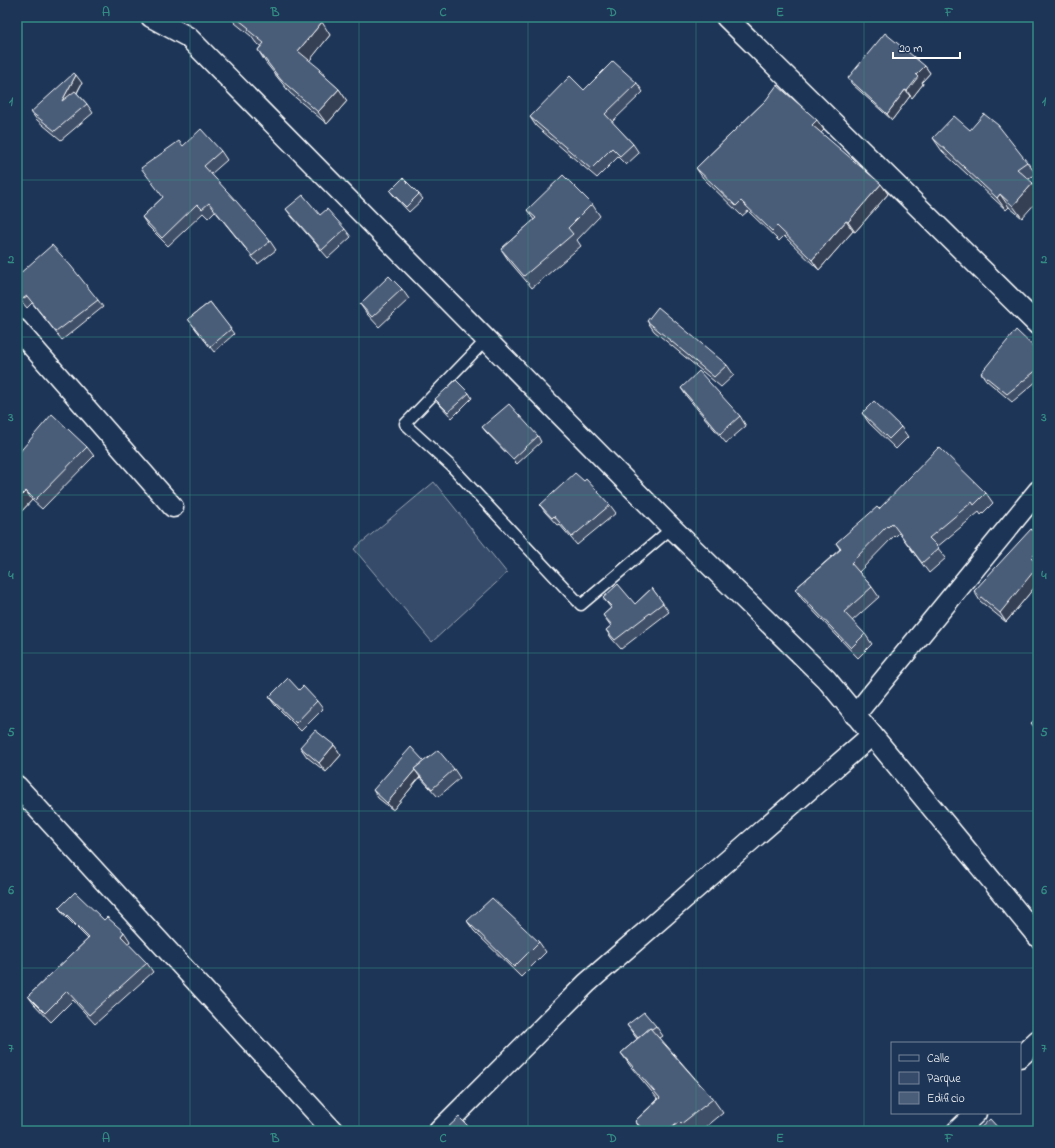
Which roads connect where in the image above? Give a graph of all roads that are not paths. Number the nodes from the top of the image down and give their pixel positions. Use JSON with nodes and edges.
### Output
{"nodes":[{"id":1,"x":151,"y":17,"type":"edge"},
{"id":2,"x":726,"y":17,"type":"edge"},
{"id":3,"x":1038,"y":324,"type":"edge"},
{"id":4,"x":17,"y":329,"type":"edge"},
{"id":5,"x":487,"y":339,"type":"junction"},
{"id":6,"x":1038,"y":490,"type":"edge"},
{"id":7,"x":173,"y":507,"type":"dead end"},
{"id":8,"x":672,"y":528,"type":"junction"},
{"id":9,"x":855,"y":715,"type":"junction"},
{"id":10,"x":872,"y":735,"type":"junction"},
{"id":11,"x":17,"y":786,"type":"edge"},
{"id":12,"x":1038,"y":938,"type":"edge"},
{"id":13,"x":1038,"y":1040,"type":"edge"},
{"id":14,"x":1021,"y":1056,"type":"edge"},
{"id":15,"x":975,"y":1114,"type":"edge"},
{"id":16,"x":333,"y":1131,"type":"edge"},
{"id":17,"x":439,"y":1131,"type":"edge"},
{"id":18,"x":956,"y":1131,"type":"edge"}],
"edges":[{"from":1,"to":5,"type":"street"},
{"from":2,"to":3,"type":"street"},
{"from":4,"to":7,"type":"street"},
{"from":5,"to":8,"type":"street"},
{"from":5,"to":8,"type":"lane"},
{"from":6,"to":9,"type":"street"},
{"from":8,"to":9,"type":"street"},
{"from":9,"to":10,"type":"street"},
{"from":10,"to":12,"type":"street"},
{"from":10,"to":17,"type":"street"},
{"from":11,"to":16,"type":"street"},
{"from":13,"to":14,"type":"street"},
{"from":15,"to":18,"type":"street"}]}
